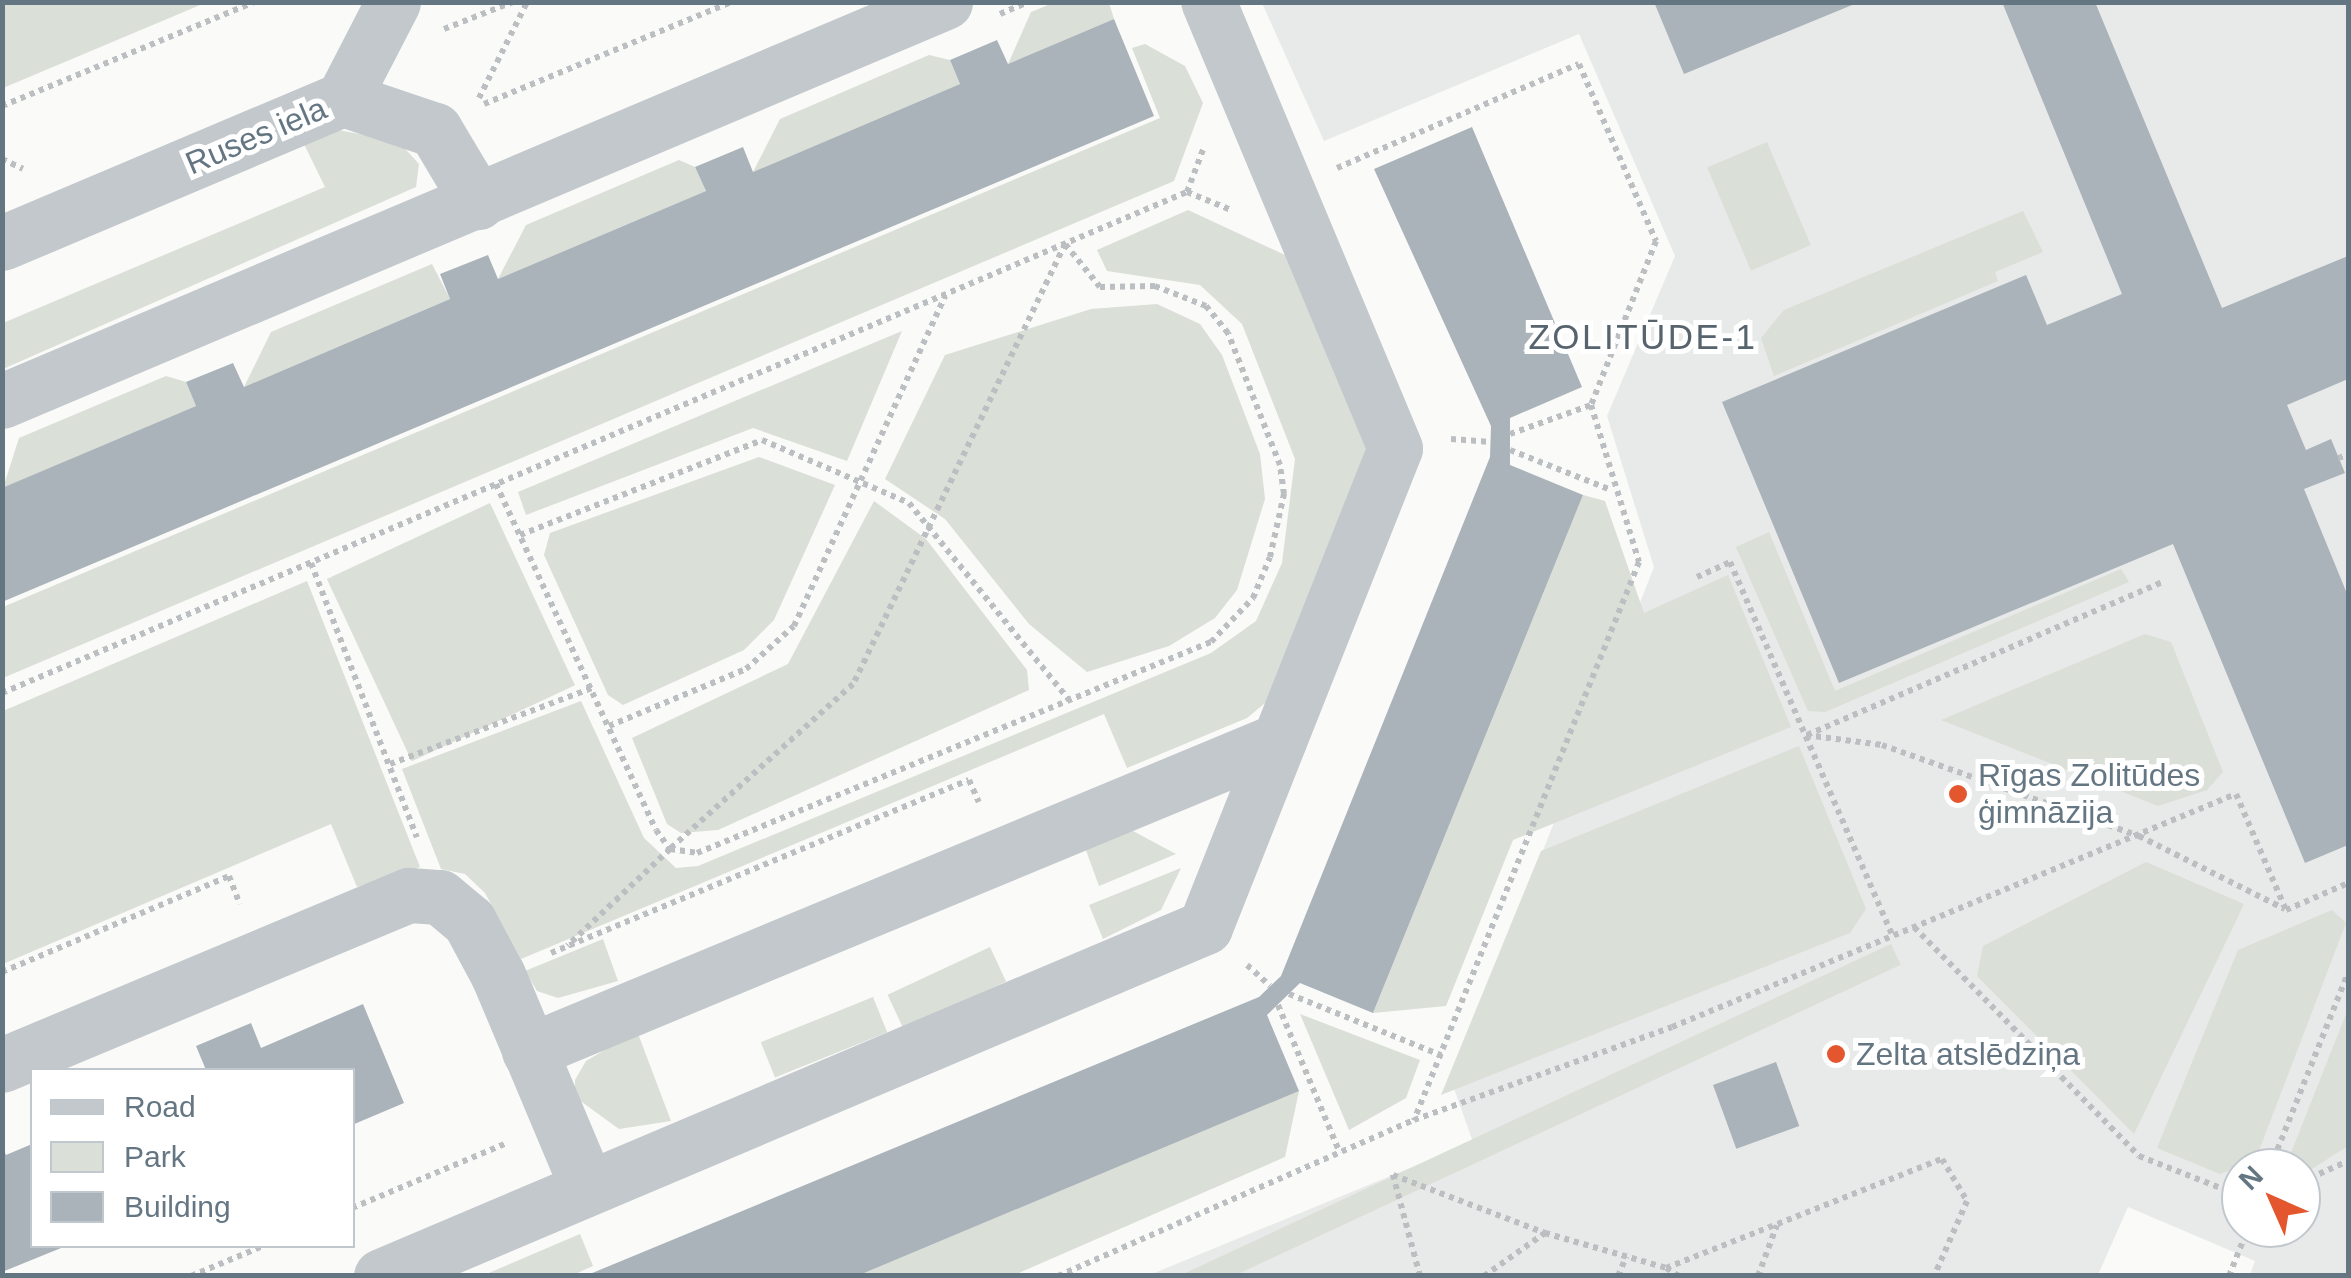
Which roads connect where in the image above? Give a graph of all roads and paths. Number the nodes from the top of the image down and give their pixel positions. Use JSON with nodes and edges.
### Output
{"nodes":[{"id":1,"x":254,"y":2,"type":"edge"},
{"id":2,"x":394,"y":2,"type":"edge"},
{"id":3,"x":527,"y":2,"type":"edge"},
{"id":4,"x":731,"y":2,"type":"edge"},
{"id":5,"x":946,"y":2,"type":"edge"},
{"id":6,"x":1208,"y":2,"type":"edge"},
{"id":7,"x":344,"y":99,"type":"junction"},
{"id":8,"x":2,"y":106,"type":"edge"},
{"id":9,"x":1327,"y":172,"type":"dead end"},
{"id":10,"x":478,"y":202,"type":"junction"},
{"id":11,"x":2,"y":242,"type":"edge"},
{"id":12,"x":1065,"y":244,"type":"junction"},
{"id":13,"x":1316,"y":245,"type":"junction"},
{"id":14,"x":946,"y":295,"type":"junction"},
{"id":15,"x":2,"y":402,"type":"edge"},
{"id":16,"x":1591,"y":404,"type":"junction"},
{"id":17,"x":1510,"y":434,"type":"dead end"},
{"id":18,"x":1440,"y":438,"type":"dead end"},
{"id":19,"x":1491,"y":442,"type":"dead end"},
{"id":20,"x":1510,"y":450,"type":"dead end"},
{"id":21,"x":2348,"y":455,"type":"edge"},
{"id":22,"x":2338,"y":458,"type":"dead end"},
{"id":23,"x":496,"y":484,"type":"junction"},
{"id":24,"x":1612,"y":490,"type":"junction"},
{"id":25,"x":936,"y":527,"type":"junction"},
{"id":26,"x":520,"y":535,"type":"junction"},
{"id":27,"x":311,"y":563,"type":"junction"},
{"id":28,"x":1697,"y":577,"type":"dead end"},
{"id":29,"x":2164,"y":582,"type":"dead end"},
{"id":30,"x":592,"y":688,"type":"junction"},
{"id":31,"x":2,"y":694,"type":"edge"},
{"id":32,"x":1069,"y":700,"type":"junction"},
{"id":33,"x":609,"y":726,"type":"junction"},
{"id":34,"x":1806,"y":735,"type":"junction"},
{"id":35,"x":1279,"y":740,"type":"junction"},
{"id":36,"x":390,"y":764,"type":"junction"},
{"id":37,"x":2139,"y":836,"type":"junction"},
{"id":38,"x":670,"y":848,"type":"junction"},
{"id":39,"x":1000,"y":850,"type":"junction"},
{"id":40,"x":2348,"y":883,"type":"edge"},
{"id":41,"x":440,"y":897,"type":"junction"},
{"id":42,"x":2286,"y":910,"type":"junction"},
{"id":43,"x":1914,"y":928,"type":"junction"},
{"id":44,"x":1893,"y":936,"type":"junction"},
{"id":45,"x":567,"y":946,"type":"junction"},
{"id":46,"x":262,"y":957,"type":"junction"},
{"id":47,"x":2,"y":972,"type":"edge"},
{"id":48,"x":2348,"y":973,"type":"edge"},
{"id":49,"x":498,"y":975,"type":"junction"},
{"id":50,"x":1289,"y":994,"type":"dead end"},
{"id":51,"x":1278,"y":1005,"type":"dead end"},
{"id":52,"x":529,"y":1050,"type":"junction"},
{"id":53,"x":1441,"y":1056,"type":"junction"},
{"id":54,"x":2,"y":1064,"type":"edge"},
{"id":55,"x":1414,"y":1120,"type":"junction"},
{"id":56,"x":559,"y":1121,"type":"junction"},
{"id":57,"x":2278,"y":1148,"type":"edge"},
{"id":58,"x":1340,"y":1152,"type":"junction"},
{"id":59,"x":2348,"y":1162,"type":"edge"},
{"id":60,"x":2321,"y":1173,"type":"edge"},
{"id":61,"x":586,"y":1184,"type":"junction"},
{"id":62,"x":2221,"y":1188,"type":"edge"},
{"id":63,"x":355,"y":1207,"type":"edge"},
{"id":64,"x":1778,"y":1224,"type":"junction"},
{"id":65,"x":1545,"y":1234,"type":"junction"},
{"id":66,"x":257,"y":1248,"type":"edge"},
{"id":67,"x":2240,"y":1248,"type":"edge"},
{"id":68,"x":1626,"y":1257,"type":"junction"},
{"id":69,"x":1666,"y":1268,"type":"junction"},
{"id":70,"x":191,"y":1276,"type":"edge"},
{"id":71,"x":381,"y":1276,"type":"edge"},
{"id":72,"x":1058,"y":1276,"type":"edge"},
{"id":73,"x":1420,"y":1276,"type":"edge"},
{"id":74,"x":1484,"y":1276,"type":"edge"},
{"id":75,"x":1618,"y":1276,"type":"edge"},
{"id":76,"x":1680,"y":1276,"type":"edge"},
{"id":77,"x":1758,"y":1276,"type":"edge"},
{"id":78,"x":1934,"y":1276,"type":"edge"},
{"id":79,"x":2229,"y":1276,"type":"edge"}],
"edges":[{"from":1,"to":8,"type":"path"},
{"from":2,"to":7,"type":"street"},
{"from":3,"to":4,"type":"path"},
{"from":5,"to":10,"type":"street"},
{"from":6,"to":13,"type":"street"},
{"from":7,"to":10,"type":"street","name":"Ruses iela"},
{"from":7,"to":11,"type":"street","name":"Ruses iela"},
{"from":9,"to":16,"type":"path"},
{"from":10,"to":15,"type":"street"},
{"from":12,"to":13,"type":"path"},
{"from":12,"to":14,"type":"path"},
{"from":12,"to":25,"type":"path"},
{"from":12,"to":32,"type":"path"},
{"from":13,"to":35,"type":"street"},
{"from":14,"to":23,"type":"path"},
{"from":14,"to":33,"type":"path"},
{"from":16,"to":17,"type":"path"},
{"from":16,"to":24,"type":"path"},
{"from":18,"to":19,"type":"path"},
{"from":20,"to":24,"type":"path"},
{"from":21,"to":22,"type":"path"},
{"from":23,"to":26,"type":"path"},
{"from":23,"to":27,"type":"path"},
{"from":24,"to":53,"type":"path"},
{"from":25,"to":26,"type":"path"},
{"from":25,"to":32,"type":"path"},
{"from":25,"to":38,"type":"path"},
{"from":26,"to":30,"type":"path"},
{"from":27,"to":31,"type":"path"},
{"from":27,"to":36,"type":"path"},
{"from":28,"to":34,"type":"path"},
{"from":29,"to":34,"type":"path"},
{"from":30,"to":33,"type":"path"},
{"from":30,"to":36,"type":"path"},
{"from":32,"to":38,"type":"path"},
{"from":33,"to":38,"type":"path"},
{"from":34,"to":37,"type":"path"},
{"from":34,"to":44,"type":"path"},
{"from":35,"to":39,"type":"street"},
{"from":35,"to":61,"type":"street"},
{"from":36,"to":41,"type":"path"},
{"from":37,"to":42,"type":"path"},
{"from":37,"to":42,"type":"path"},
{"from":37,"to":43,"type":"path"},
{"from":38,"to":45,"type":"path"},
{"from":39,"to":45,"type":"path"},
{"from":39,"to":52,"type":"street"},
{"from":40,"to":42,"type":"path"},
{"from":41,"to":46,"type":"street"},
{"from":41,"to":49,"type":"street"},
{"from":43,"to":44,"type":"path"},
{"from":43,"to":62,"type":"path"},
{"from":44,"to":55,"type":"path"},
{"from":45,"to":49,"type":"path"},
{"from":46,"to":47,"type":"path"},
{"from":46,"to":54,"type":"street"},
{"from":48,"to":57,"type":"path"},
{"from":49,"to":52,"type":"street"},
{"from":50,"to":53,"type":"path"},
{"from":51,"to":58,"type":"path"},
{"from":52,"to":56,"type":"street"},
{"from":53,"to":55,"type":"path"},
{"from":55,"to":58,"type":"path"},
{"from":56,"to":61,"type":"street"},
{"from":56,"to":63,"type":"path"},
{"from":58,"to":72,"type":"path"},
{"from":59,"to":60,"type":"path"},
{"from":61,"to":71,"type":"street"},
{"from":64,"to":69,"type":"path"},
{"from":64,"to":77,"type":"path"},
{"from":64,"to":78,"type":"path"},
{"from":65,"to":68,"type":"path"},
{"from":65,"to":73,"type":"path"},
{"from":65,"to":74,"type":"path"},
{"from":66,"to":70,"type":"path"},
{"from":67,"to":79,"type":"path"},
{"from":68,"to":69,"type":"path"},
{"from":68,"to":75,"type":"path"},
{"from":69,"to":76,"type":"path"}]}
